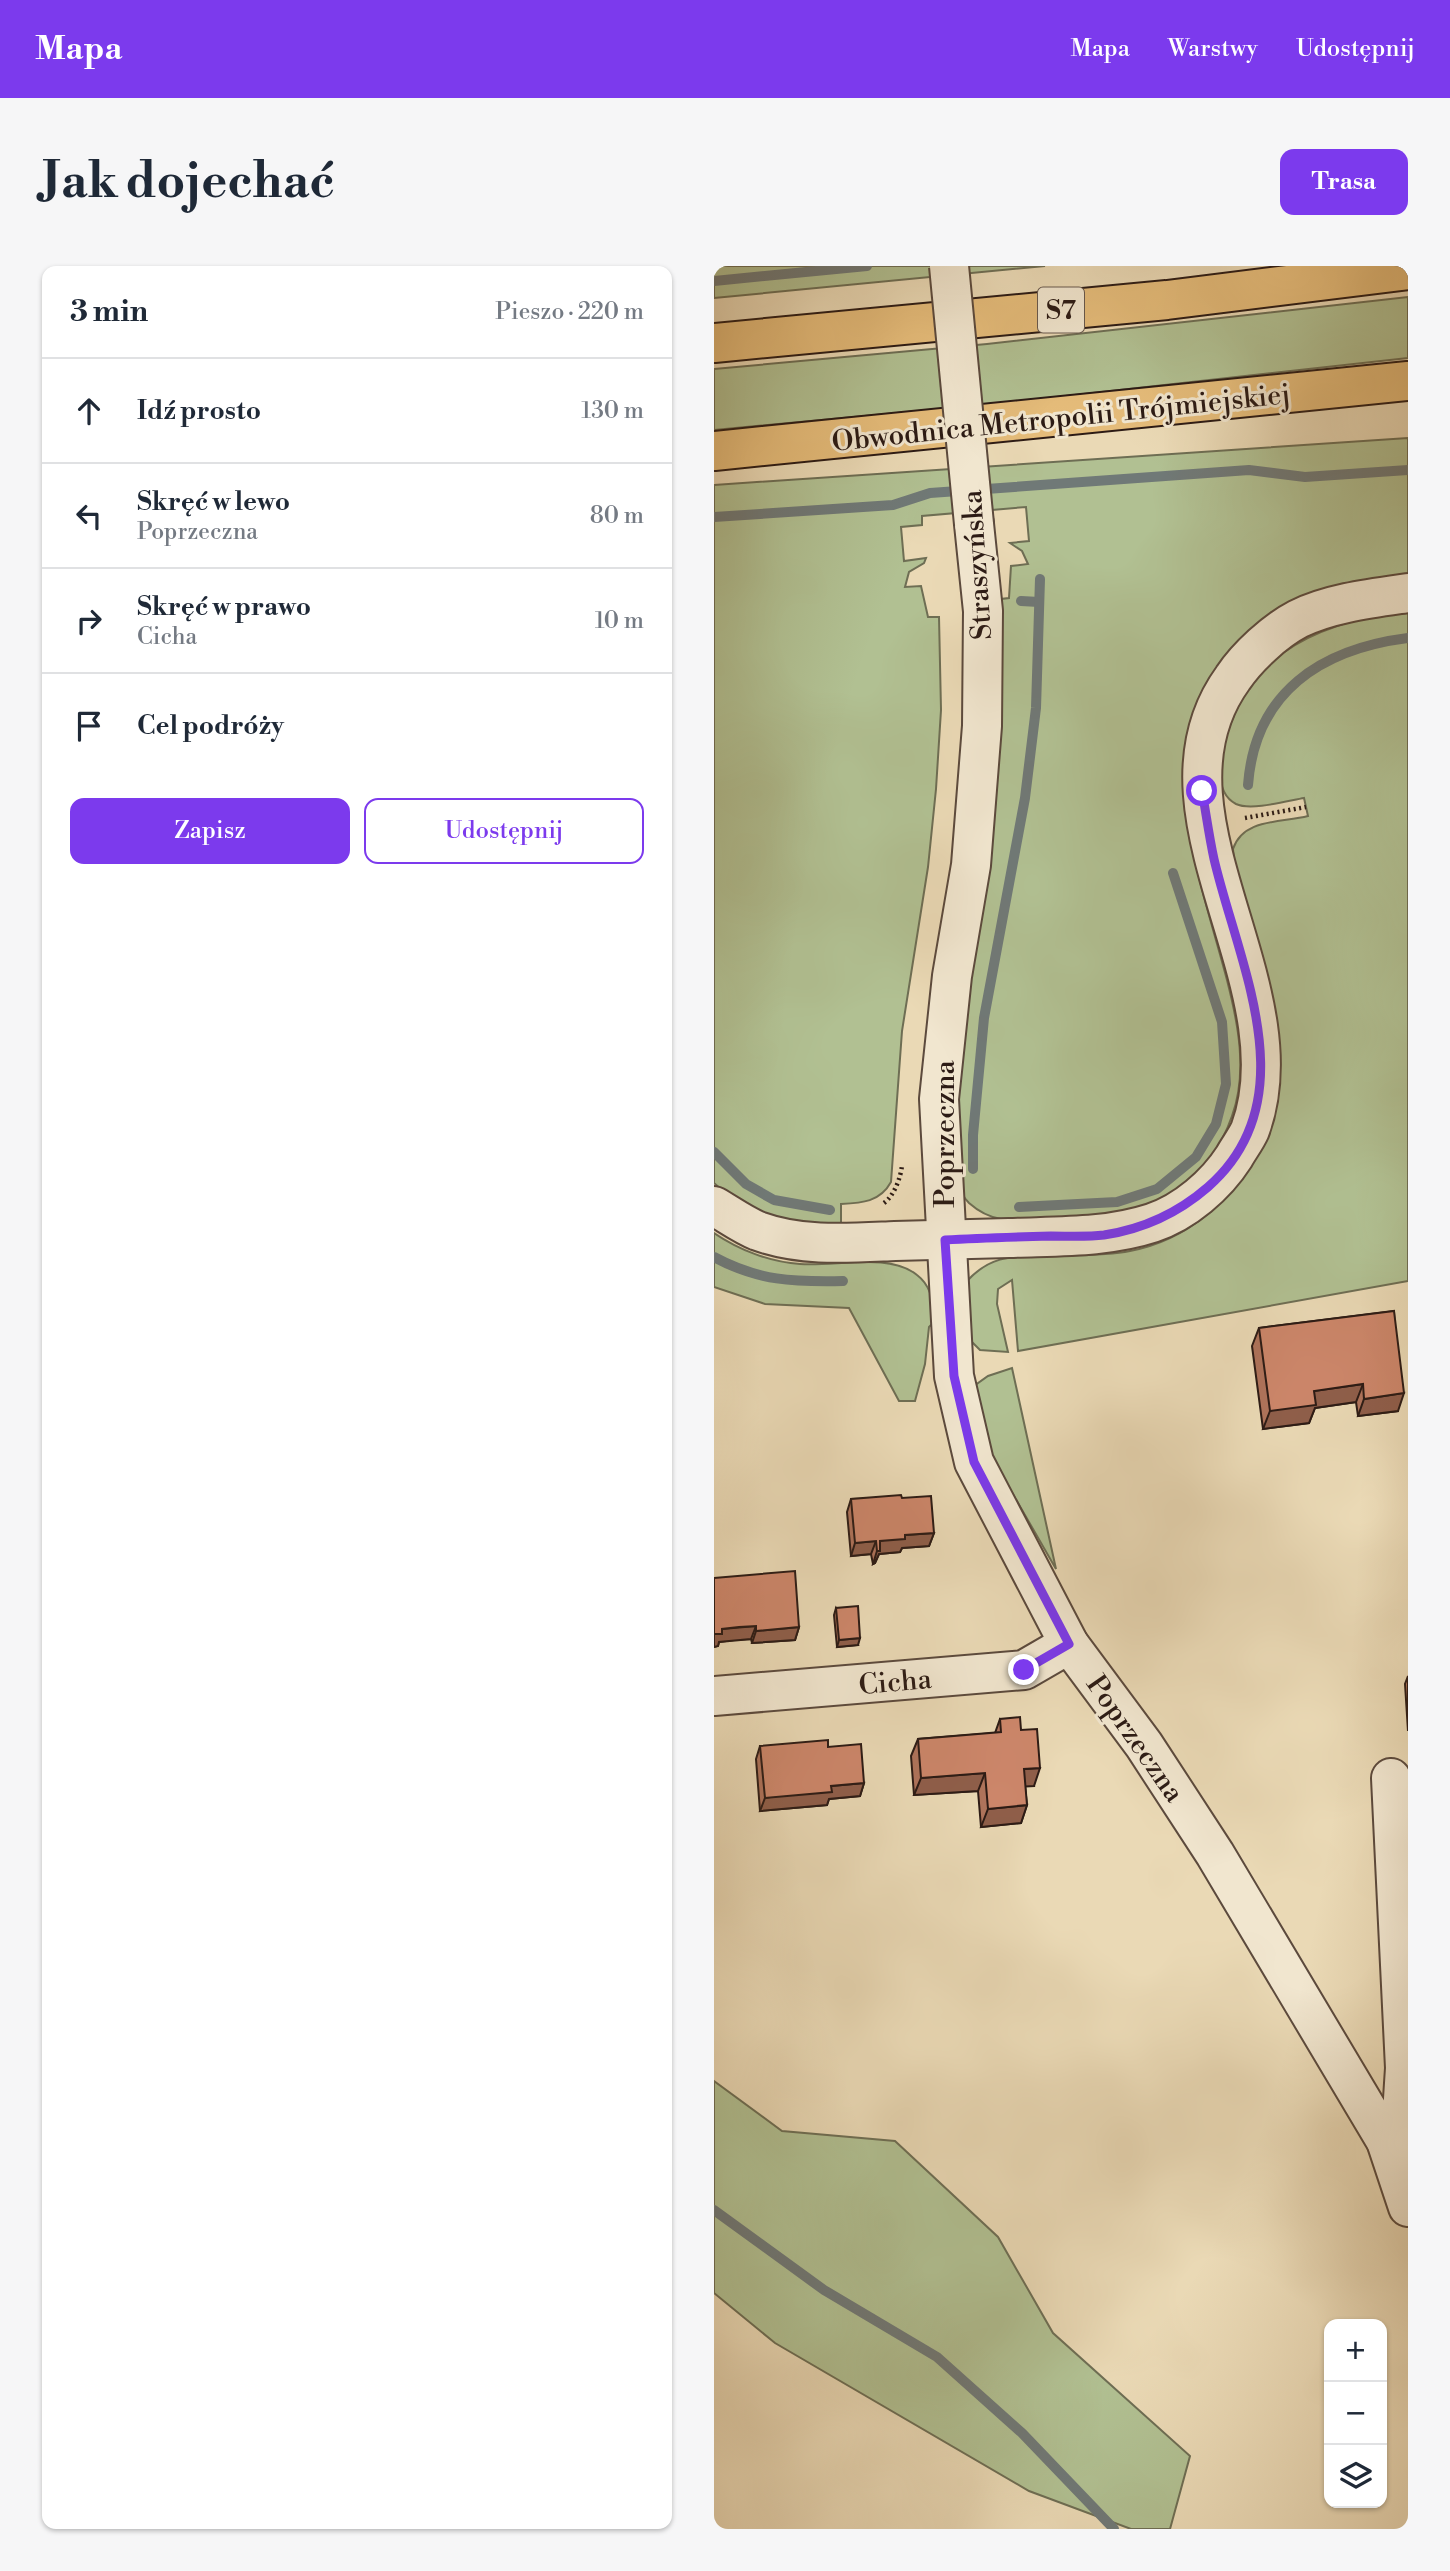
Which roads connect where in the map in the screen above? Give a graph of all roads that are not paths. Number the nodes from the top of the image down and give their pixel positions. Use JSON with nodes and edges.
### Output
{"nodes":[{"id":1,"x":948,"y":266,"type":"edge"},
{"id":2,"x":1408,"y":270,"type":"edge"},
{"id":3,"x":714,"y":343,"type":"edge"},
{"id":4,"x":1408,"y":381,"type":"edge"},
{"id":5,"x":714,"y":451,"type":"edge"},
{"id":6,"x":1408,"y":593,"type":"edge"},
{"id":7,"x":971,"y":865,"type":"joint"},
{"id":8,"x":714,"y":1206,"type":"edge"},
{"id":9,"x":945,"y":1240,"type":"junction"},
{"id":10,"x":1069,"y":1644,"type":"junction"},
{"id":11,"x":714,"y":1696,"type":"edge"},
{"id":12,"x":1391,"y":1778,"type":"dead end"},
{"id":13,"x":1386,"y":2141,"type":"junction"},
{"id":14,"x":1408,"y":2207,"type":"edge"}],
"edges":[{"from":1,"to":7,"type":"street","name":"Straszyńska","bridge":true},
{"from":2,"to":3,"type":"highway","number":"S7"},
{"from":4,"to":5,"type":"highway","name":"Obwodnica Metropolii Trójmiejskiej"},
{"from":6,"to":9,"type":"street"},
{"from":7,"to":9,"type":"street","name":"Poprzeczna"},
{"from":8,"to":9,"type":"street"},
{"from":9,"to":10,"type":"street","name":"Poprzeczna"},
{"from":10,"to":11,"type":"street","name":"Cicha"},
{"from":10,"to":13,"type":"street","name":"Poprzeczna"},
{"from":12,"to":13,"type":"street"},
{"from":13,"to":14,"type":"street","name":"Poprzeczna"}]}
